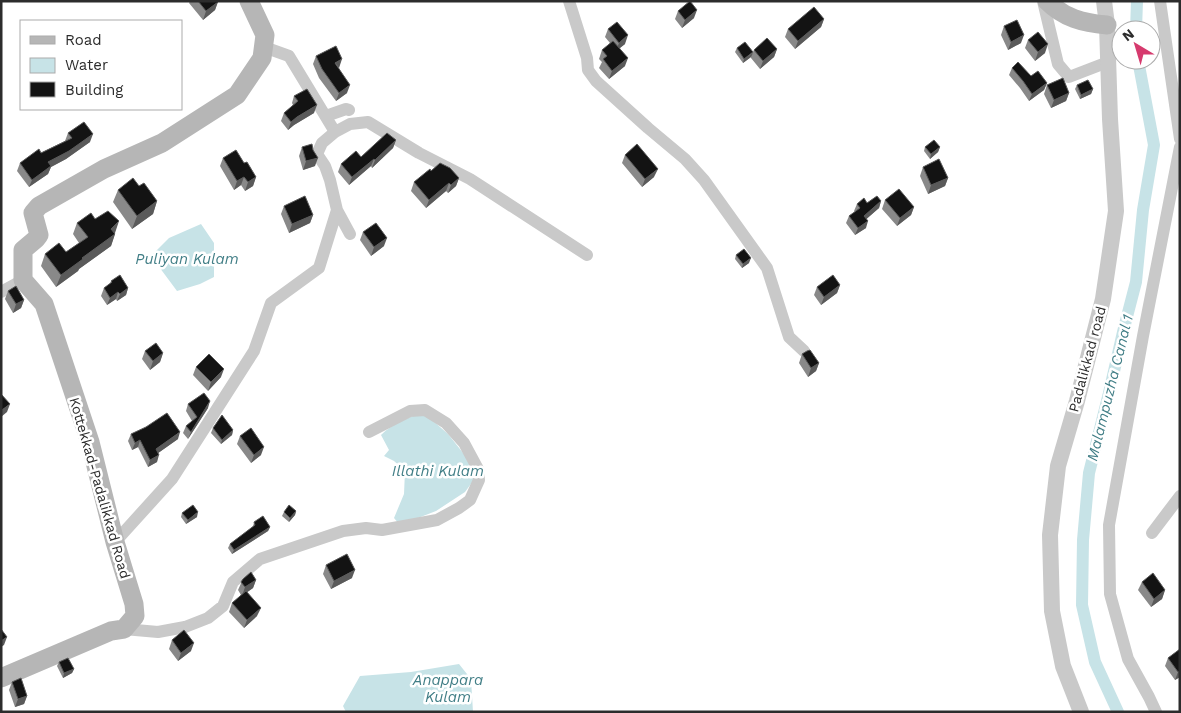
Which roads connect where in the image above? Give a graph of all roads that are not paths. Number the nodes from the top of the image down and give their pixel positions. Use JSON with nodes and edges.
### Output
{"nodes":[{"id":1,"x":249,"y":1,"type":"edge"},
{"id":2,"x":569,"y":1,"type":"edge"},
{"id":3,"x":1045,"y":1,"type":"edge"},
{"id":4,"x":1104,"y":1,"type":"edge"},
{"id":5,"x":1160,"y":1,"type":"edge"},
{"id":6,"x":1107,"y":26,"type":"junction"},
{"id":7,"x":264,"y":48,"type":"junction"},
{"id":8,"x":1108,"y":62,"type":"junction"},
{"id":9,"x":349,"y":110,"type":"dead end"},
{"id":10,"x":326,"y":116,"type":"junction"},
{"id":11,"x":334,"y":132,"type":"junction"},
{"id":12,"x":1180,"y":139,"type":"edge"},
{"id":13,"x":1180,"y":147,"type":"edge"},
{"id":14,"x":337,"y":210,"type":"junction"},
{"id":15,"x":350,"y":234,"type":"dead end"},
{"id":16,"x":587,"y":256,"type":"dead end"},
{"id":17,"x":23,"y":280,"type":"junction"},
{"id":18,"x":1,"y":292,"type":"edge"},
{"id":19,"x":804,"y":351,"type":"edge"},
{"id":20,"x":369,"y":432,"type":"dead end"},
{"id":21,"x":1180,"y":496,"type":"edge"},
{"id":22,"x":1152,"y":533,"type":"dead end"},
{"id":23,"x":115,"y":542,"type":"junction"},
{"id":24,"x":124,"y":628,"type":"junction"},
{"id":25,"x":1,"y":678,"type":"edge"},
{"id":26,"x":1081,"y":712,"type":"edge"},
{"id":27,"x":1156,"y":712,"type":"edge"}],
"edges":[{"from":1,"to":7,"type":"main road"},
{"from":2,"to":19,"type":"street"},
{"from":3,"to":6,"type":"main road"},
{"from":3,"to":8,"type":"street"},
{"from":4,"to":6,"type":"street","name":"Padalikkad road"},
{"from":5,"to":12,"type":"street"},
{"from":6,"to":8,"type":"street","name":"Padalikkad road"},
{"from":7,"to":10,"type":"street"},
{"from":7,"to":17,"type":"main road"},
{"from":8,"to":26,"type":"street","name":"Padalikkad road"},
{"from":9,"to":10,"type":"street"},
{"from":10,"to":11,"type":"street"},
{"from":11,"to":14,"type":"street"},
{"from":11,"to":16,"type":"street"},
{"from":13,"to":27,"type":"street"},
{"from":14,"to":15,"type":"street"},
{"from":14,"to":23,"type":"street"},
{"from":17,"to":18,"type":"street"},
{"from":17,"to":23,"type":"main road","name":"Kottekkad-Padalikkad Road"},
{"from":20,"to":24,"type":"street"},
{"from":21,"to":22,"type":"street"},
{"from":23,"to":24,"type":"main road","name":"Kottekkad-Padalikkad Road"},
{"from":24,"to":25,"type":"main road"}]}
